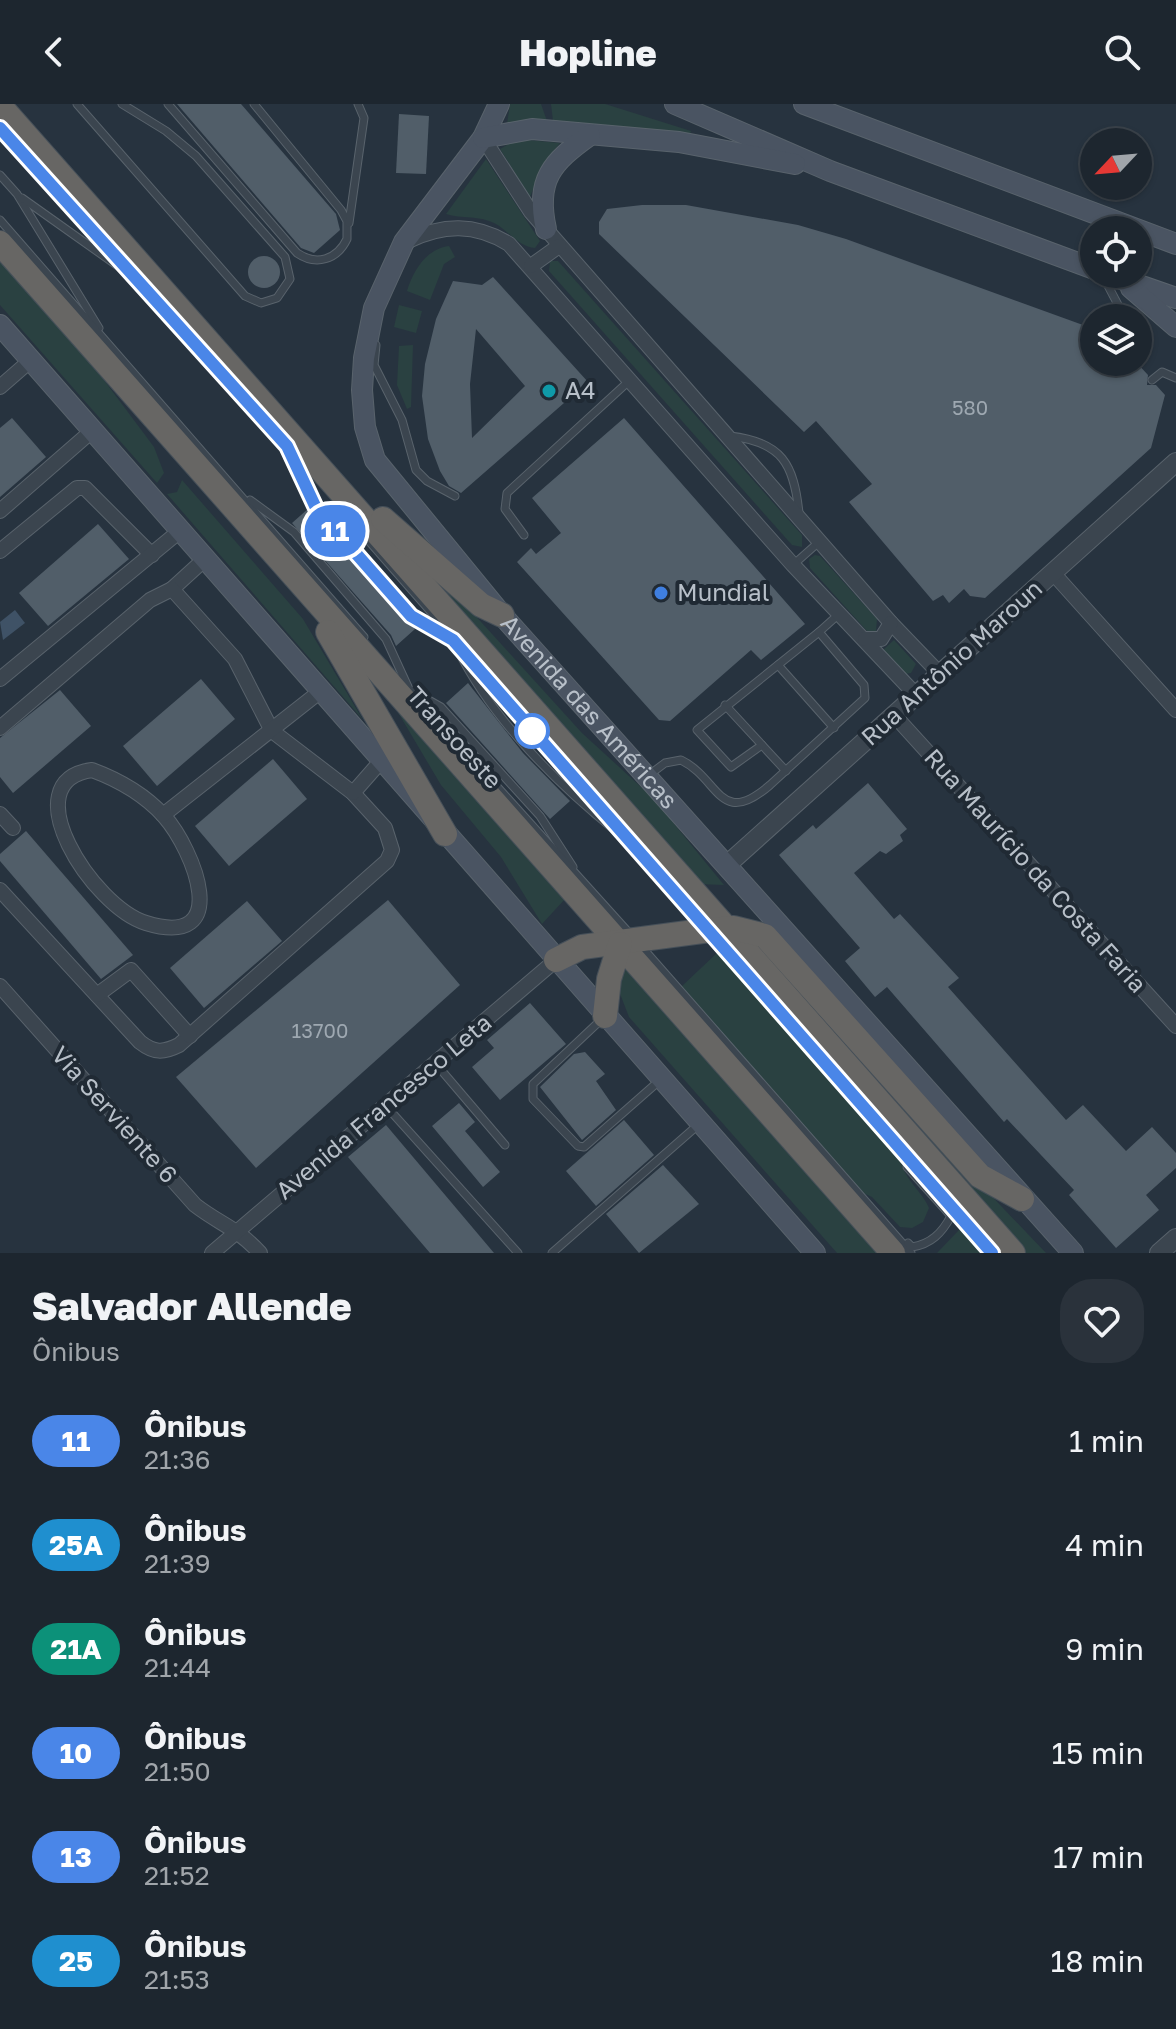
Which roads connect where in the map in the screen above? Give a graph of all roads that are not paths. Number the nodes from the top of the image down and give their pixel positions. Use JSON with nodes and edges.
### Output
{"nodes":[{"id":1,"x":77,"y":104,"type":"edge"},
{"id":2,"x":122,"y":104,"type":"edge"},
{"id":3,"x":168,"y":104,"type":"edge"},
{"id":4,"x":254,"y":104,"type":"edge"},
{"id":5,"x":358,"y":104,"type":"edge"},
{"id":6,"x":499,"y":104,"type":"edge"},
{"id":7,"x":675,"y":104,"type":"edge"},
{"id":8,"x":804,"y":104,"type":"edge"},
{"id":9,"x":0,"y":106,"type":"edge"},
{"id":10,"x":838,"y":110,"type":"edge"},
{"id":11,"x":0,"y":128,"type":"edge"},
{"id":12,"x":590,"y":135,"type":"junction"},
{"id":13,"x":483,"y":138,"type":"junction"},
{"id":14,"x":830,"y":171,"type":"junction"},
{"id":15,"x":0,"y":175,"type":"edge"},
{"id":16,"x":17,"y":194,"type":"junction"},
{"id":17,"x":0,"y":220,"type":"edge"},
{"id":18,"x":348,"y":233,"type":"junction"},
{"id":19,"x":553,"y":238,"type":"junction"},
{"id":20,"x":404,"y":242,"type":"junction"},
{"id":21,"x":0,"y":243,"type":"edge"},
{"id":22,"x":1176,"y":244,"type":"edge"},
{"id":23,"x":1080,"y":264,"type":"edge"},
{"id":24,"x":531,"y":266,"type":"junction"},
{"id":25,"x":385,"y":280,"type":"junction"},
{"id":26,"x":139,"y":281,"type":"junction"},
{"id":27,"x":1126,"y":288,"type":"edge"},
{"id":28,"x":1146,"y":288,"type":"edge"},
{"id":29,"x":149,"y":293,"type":"dead end"},
{"id":30,"x":1176,"y":298,"type":"edge"},
{"id":31,"x":0,"y":325,"type":"edge"},
{"id":32,"x":1176,"y":327,"type":"edge"},
{"id":33,"x":110,"y":345,"type":"junction"},
{"id":34,"x":31,"y":360,"type":"junction"},
{"id":35,"x":1176,"y":378,"type":"edge"},
{"id":36,"x":630,"y":379,"type":"junction"},
{"id":37,"x":1152,"y":380,"type":"dead end"},
{"id":38,"x":0,"y":387,"type":"edge"},
{"id":39,"x":241,"y":395,"type":"dead end"},
{"id":40,"x":93,"y":430,"type":"junction"},
{"id":41,"x":730,"y":436,"type":"junction"},
{"id":42,"x":287,"y":446,"type":"junction"},
{"id":43,"x":1176,"y":461,"type":"edge"},
{"id":44,"x":308,"y":470,"type":"dead end"},
{"id":45,"x":337,"y":487,"type":"junction"},
{"id":46,"x":241,"y":494,"type":"junction"},
{"id":47,"x":455,"y":496,"type":"dead end"},
{"id":48,"x":0,"y":511,"type":"edge"},
{"id":49,"x":799,"y":517,"type":"junction"},
{"id":50,"x":349,"y":519,"type":"dead end"},
{"id":51,"x":181,"y":530,"type":"junction"},
{"id":52,"x":524,"y":535,"type":"dead end"},
{"id":53,"x":820,"y":541,"type":"junction"},
{"id":54,"x":0,"y":551,"type":"edge"},
{"id":55,"x":152,"y":555,"type":"junction"},
{"id":56,"x":206,"y":558,"type":"junction"},
{"id":57,"x":793,"y":565,"type":"junction"},
{"id":58,"x":1053,"y":573,"type":"junction"},
{"id":59,"x":301,"y":585,"type":"junction"},
{"id":60,"x":172,"y":589,"type":"junction"},
{"id":61,"x":841,"y":612,"type":"junction"},
{"id":62,"x":502,"y":615,"type":"junction"},
{"id":63,"x":891,"y":623,"type":"junction"},
{"id":64,"x":819,"y":632,"type":"junction"},
{"id":65,"x":865,"y":639,"type":"junction"},
{"id":66,"x":453,"y":640,"type":"junction"},
{"id":67,"x":370,"y":643,"type":"dead end"},
{"id":68,"x":380,"y":655,"type":"dead end"},
{"id":69,"x":778,"y":665,"type":"junction"},
{"id":70,"x":940,"y":674,"type":"junction"},
{"id":71,"x":0,"y":679,"type":"edge"},
{"id":72,"x":409,"y":689,"type":"junction"},
{"id":73,"x":322,"y":690,"type":"junction"},
{"id":74,"x":916,"y":695,"type":"junction"},
{"id":75,"x":725,"y":705,"type":"junction"},
{"id":76,"x":1176,"y":710,"type":"edge"},
{"id":77,"x":430,"y":712,"type":"dead end"},
{"id":78,"x":894,"y":715,"type":"junction"},
{"id":79,"x":0,"y":728,"type":"edge"},
{"id":80,"x":834,"y":728,"type":"junction"},
{"id":81,"x":272,"y":731,"type":"junction"},
{"id":82,"x":762,"y":745,"type":"junction"},
{"id":83,"x":382,"y":760,"type":"junction"},
{"id":84,"x":481,"y":770,"type":"dead end"},
{"id":85,"x":786,"y":771,"type":"junction"},
{"id":86,"x":648,"y":777,"type":"junction"},
{"id":87,"x":353,"y":793,"type":"junction"},
{"id":88,"x":0,"y":814,"type":"edge"},
{"id":89,"x":163,"y":815,"type":"junction"},
{"id":90,"x":13,"y":828,"type":"dead end"},
{"id":91,"x":445,"y":834,"type":"junction"},
{"id":92,"x":631,"y":843,"type":"junction"},
{"id":93,"x":728,"y":864,"type":"junction"},
{"id":94,"x":584,"y":884,"type":"junction"},
{"id":95,"x":0,"y":890,"type":"edge"},
{"id":96,"x":718,"y":929,"type":"junction"},
{"id":97,"x":628,"y":942,"type":"junction"},
{"id":98,"x":556,"y":960,"type":"junction"},
{"id":99,"x":0,"y":986,"type":"edge"},
{"id":100,"x":97,"y":995,"type":"junction"},
{"id":101,"x":605,"y":1016,"type":"junction"},
{"id":102,"x":1176,"y":1026,"type":"edge"},
{"id":103,"x":190,"y":1036,"type":"junction"},
{"id":104,"x":436,"y":1064,"type":"junction"},
{"id":105,"x":661,"y":1079,"type":"junction"},
{"id":106,"x":386,"y":1106,"type":"junction"},
{"id":107,"x":699,"y":1123,"type":"junction"},
{"id":108,"x":505,"y":1145,"type":"dead end"},
{"id":109,"x":908,"y":1158,"type":"junction"},
{"id":110,"x":861,"y":1197,"type":"junction"},
{"id":111,"x":1022,"y":1199,"type":"junction"},
{"id":112,"x":239,"y":1230,"type":"junction"},
{"id":113,"x":1176,"y":1238,"type":"edge"},
{"id":114,"x":212,"y":1253,"type":"edge"},
{"id":115,"x":260,"y":1253,"type":"edge"},
{"id":116,"x":518,"y":1253,"type":"edge"},
{"id":117,"x":552,"y":1253,"type":"edge"},
{"id":118,"x":815,"y":1253,"type":"edge"},
{"id":119,"x":893,"y":1253,"type":"edge"},
{"id":120,"x":911,"y":1253,"type":"edge"},
{"id":121,"x":992,"y":1253,"type":"edge"},
{"id":122,"x":1013,"y":1253,"type":"edge"},
{"id":123,"x":1073,"y":1253,"type":"edge"},
{"id":124,"x":1159,"y":1253,"type":"edge"}],
"edges":[{"from":1,"to":2,"type":"lane"},
{"from":3,"to":18,"type":"lane"},
{"from":4,"to":18,"type":"lane"},
{"from":5,"to":18,"type":"lane"},
{"from":6,"to":13,"type":"main road","name":"Avenida das Américas"},
{"from":7,"to":14,"type":"main road"},
{"from":8,"to":10,"type":"main road"},
{"from":9,"to":45,"type":"highway","name":"Avenida das Américas"},
{"from":10,"to":22,"type":"main road"},
{"from":11,"to":26,"type":"lane"},
{"from":12,"to":13,"type":"main road"},
{"from":12,"to":14,"type":"main road"},
{"from":12,"to":19,"type":"main road"},
{"from":13,"to":19,"type":"street"},
{"from":13,"to":20,"type":"main road","name":"Avenida das Américas"},
{"from":14,"to":23,"type":"main road"},
{"from":15,"to":16,"type":"lane"},
{"from":16,"to":26,"type":"lane"},
{"from":16,"to":33,"type":"lane"},
{"from":17,"to":33,"type":"lane"},
{"from":19,"to":24,"type":"street"},
{"from":19,"to":41,"type":"street"},
{"from":20,"to":24,"type":"street"},
{"from":20,"to":25,"type":"main road","name":"Avenida das Américas"},
{"from":21,"to":59,"type":"highway"},
{"from":24,"to":36,"type":"street"},
{"from":25,"to":47,"type":"lane"},
{"from":25,"to":62,"type":"main road","name":"Avenida das Américas"},
{"from":26,"to":29,"type":"lane"},
{"from":27,"to":32,"type":"main road"},
{"from":28,"to":30,"type":"main road"},
{"from":31,"to":34,"type":"main road"},
{"from":33,"to":46,"type":"lane"},
{"from":34,"to":38,"type":"street"},
{"from":34,"to":40,"type":"main road"},
{"from":35,"to":37,"type":"lane"},
{"from":36,"to":52,"type":"lane"},
{"from":36,"to":57,"type":"street"},
{"from":39,"to":42,"type":"lane"},
{"from":40,"to":48,"type":"street"},
{"from":40,"to":51,"type":"main road"},
{"from":41,"to":49,"type":"street"},
{"from":41,"to":49,"type":"lane"},
{"from":42,"to":44,"type":"lane"},
{"from":42,"to":66,"type":"lane"},
{"from":43,"to":58,"type":"street","name":"Rua Antônio Maroun"},
{"from":45,"to":62,"type":"highway"},
{"from":45,"to":96,"type":"highway","name":"Avenida das Américas"},
{"from":46,"to":67,"type":"lane"},
{"from":46,"to":72,"type":"lane"},
{"from":49,"to":53,"type":"street"},
{"from":50,"to":66,"type":"lane"},
{"from":51,"to":55,"type":"street"},
{"from":51,"to":56,"type":"main road"},
{"from":53,"to":57,"type":"lane"},
{"from":53,"to":63,"type":"street"},
{"from":54,"to":55,"type":"street"},
{"from":55,"to":71,"type":"street"},
{"from":56,"to":60,"type":"street"},
{"from":56,"to":73,"type":"main road"},
{"from":57,"to":61,"type":"street"},
{"from":58,"to":70,"type":"street","name":"Rua Antônio Maroun"},
{"from":58,"to":76,"type":"street"},
{"from":59,"to":91,"type":"highway"},
{"from":59,"to":97,"type":"highway"},
{"from":60,"to":79,"type":"street"},
{"from":60,"to":81,"type":"street"},
{"from":61,"to":64,"type":"lane"},
{"from":61,"to":65,"type":"street"},
{"from":62,"to":86,"type":"main road","name":"Avenida das Américas"},
{"from":63,"to":65,"type":"street"},
{"from":63,"to":70,"type":"street"},
{"from":64,"to":69,"type":"lane"},
{"from":64,"to":80,"type":"lane"},
{"from":65,"to":74,"type":"street"},
{"from":66,"to":92,"type":"lane"},
{"from":66,"to":92,"type":"lane"},
{"from":68,"to":72,"type":"lane","name":"Transoeste"},
{"from":69,"to":75,"type":"lane"},
{"from":69,"to":80,"type":"lane"},
{"from":70,"to":74,"type":"street","name":"Rua Antônio Maroun"},
{"from":72,"to":77,"type":"lane","name":"Transoeste"},
{"from":72,"to":94,"type":"lane"},
{"from":73,"to":81,"type":"street"},
{"from":73,"to":83,"type":"main road"},
{"from":74,"to":78,"type":"street","name":"Rua Antônio Maroun"},
{"from":75,"to":82,"type":"lane"},
{"from":75,"to":82,"type":"lane"},
{"from":78,"to":93,"type":"street","name":"Rua Antônio Maroun"},
{"from":78,"to":102,"type":"street","name":"Rua Maurício da Costa Faria"},
{"from":80,"to":85,"type":"lane"},
{"from":81,"to":87,"type":"street"},
{"from":81,"to":89,"type":"street"},
{"from":82,"to":85,"type":"lane"},
{"from":83,"to":87,"type":"street"},
{"from":83,"to":91,"type":"main road"},
{"from":84,"to":94,"type":"lane","name":"Transoeste"},
{"from":85,"to":86,"type":"lane"},
{"from":86,"to":93,"type":"main road","name":"Avenida das Américas"},
{"from":87,"to":103,"type":"street"},
{"from":88,"to":90,"type":"street"},
{"from":89,"to":89,"type":"street"},
{"from":91,"to":98,"type":"main road"},
{"from":92,"to":96,"type":"lane"},
{"from":93,"to":111,"type":"main road","name":"Avenida das Américas"},
{"from":94,"to":97,"type":"lane","name":"Transoeste"},
{"from":95,"to":100,"type":"street"},
{"from":96,"to":97,"type":"highway"},
{"from":96,"to":109,"type":"lane"},
{"from":96,"to":111,"type":"highway"},
{"from":96,"to":122,"type":"highway","name":"Avenida das Américas"},
{"from":97,"to":98,"type":"highway"},
{"from":97,"to":101,"type":"highway"},
{"from":97,"to":110,"type":"lane","name":"Transoeste"},
{"from":97,"to":119,"type":"highway"},
{"from":98,"to":101,"type":"main road"},
{"from":98,"to":104,"type":"street","name":"Avenida Francesco Leta"},
{"from":99,"to":112,"type":"street","name":"Via Serviente 6"},
{"from":100,"to":103,"type":"street"},
{"from":100,"to":103,"type":"street"},
{"from":101,"to":105,"type":"main road"},
{"from":101,"to":105,"type":"lane"},
{"from":104,"to":106,"type":"street","name":"Avenida Francesco Leta"},
{"from":104,"to":108,"type":"lane"},
{"from":105,"to":107,"type":"main road"},
{"from":106,"to":112,"type":"street","name":"Avenida Francesco Leta"},
{"from":106,"to":116,"type":"lane"},
{"from":107,"to":117,"type":"lane"},
{"from":107,"to":118,"type":"main road"},
{"from":109,"to":110,"type":"lane"},
{"from":109,"to":121,"type":"lane"},
{"from":110,"to":120,"type":"lane","name":"Transoeste"},
{"from":111,"to":123,"type":"main road","name":"Avenida das Américas"},
{"from":112,"to":114,"type":"street","name":"Avenida Francesco Leta"},
{"from":112,"to":115,"type":"street","name":"Via Serviente 6"},
{"from":113,"to":124,"type":"street"}]}
